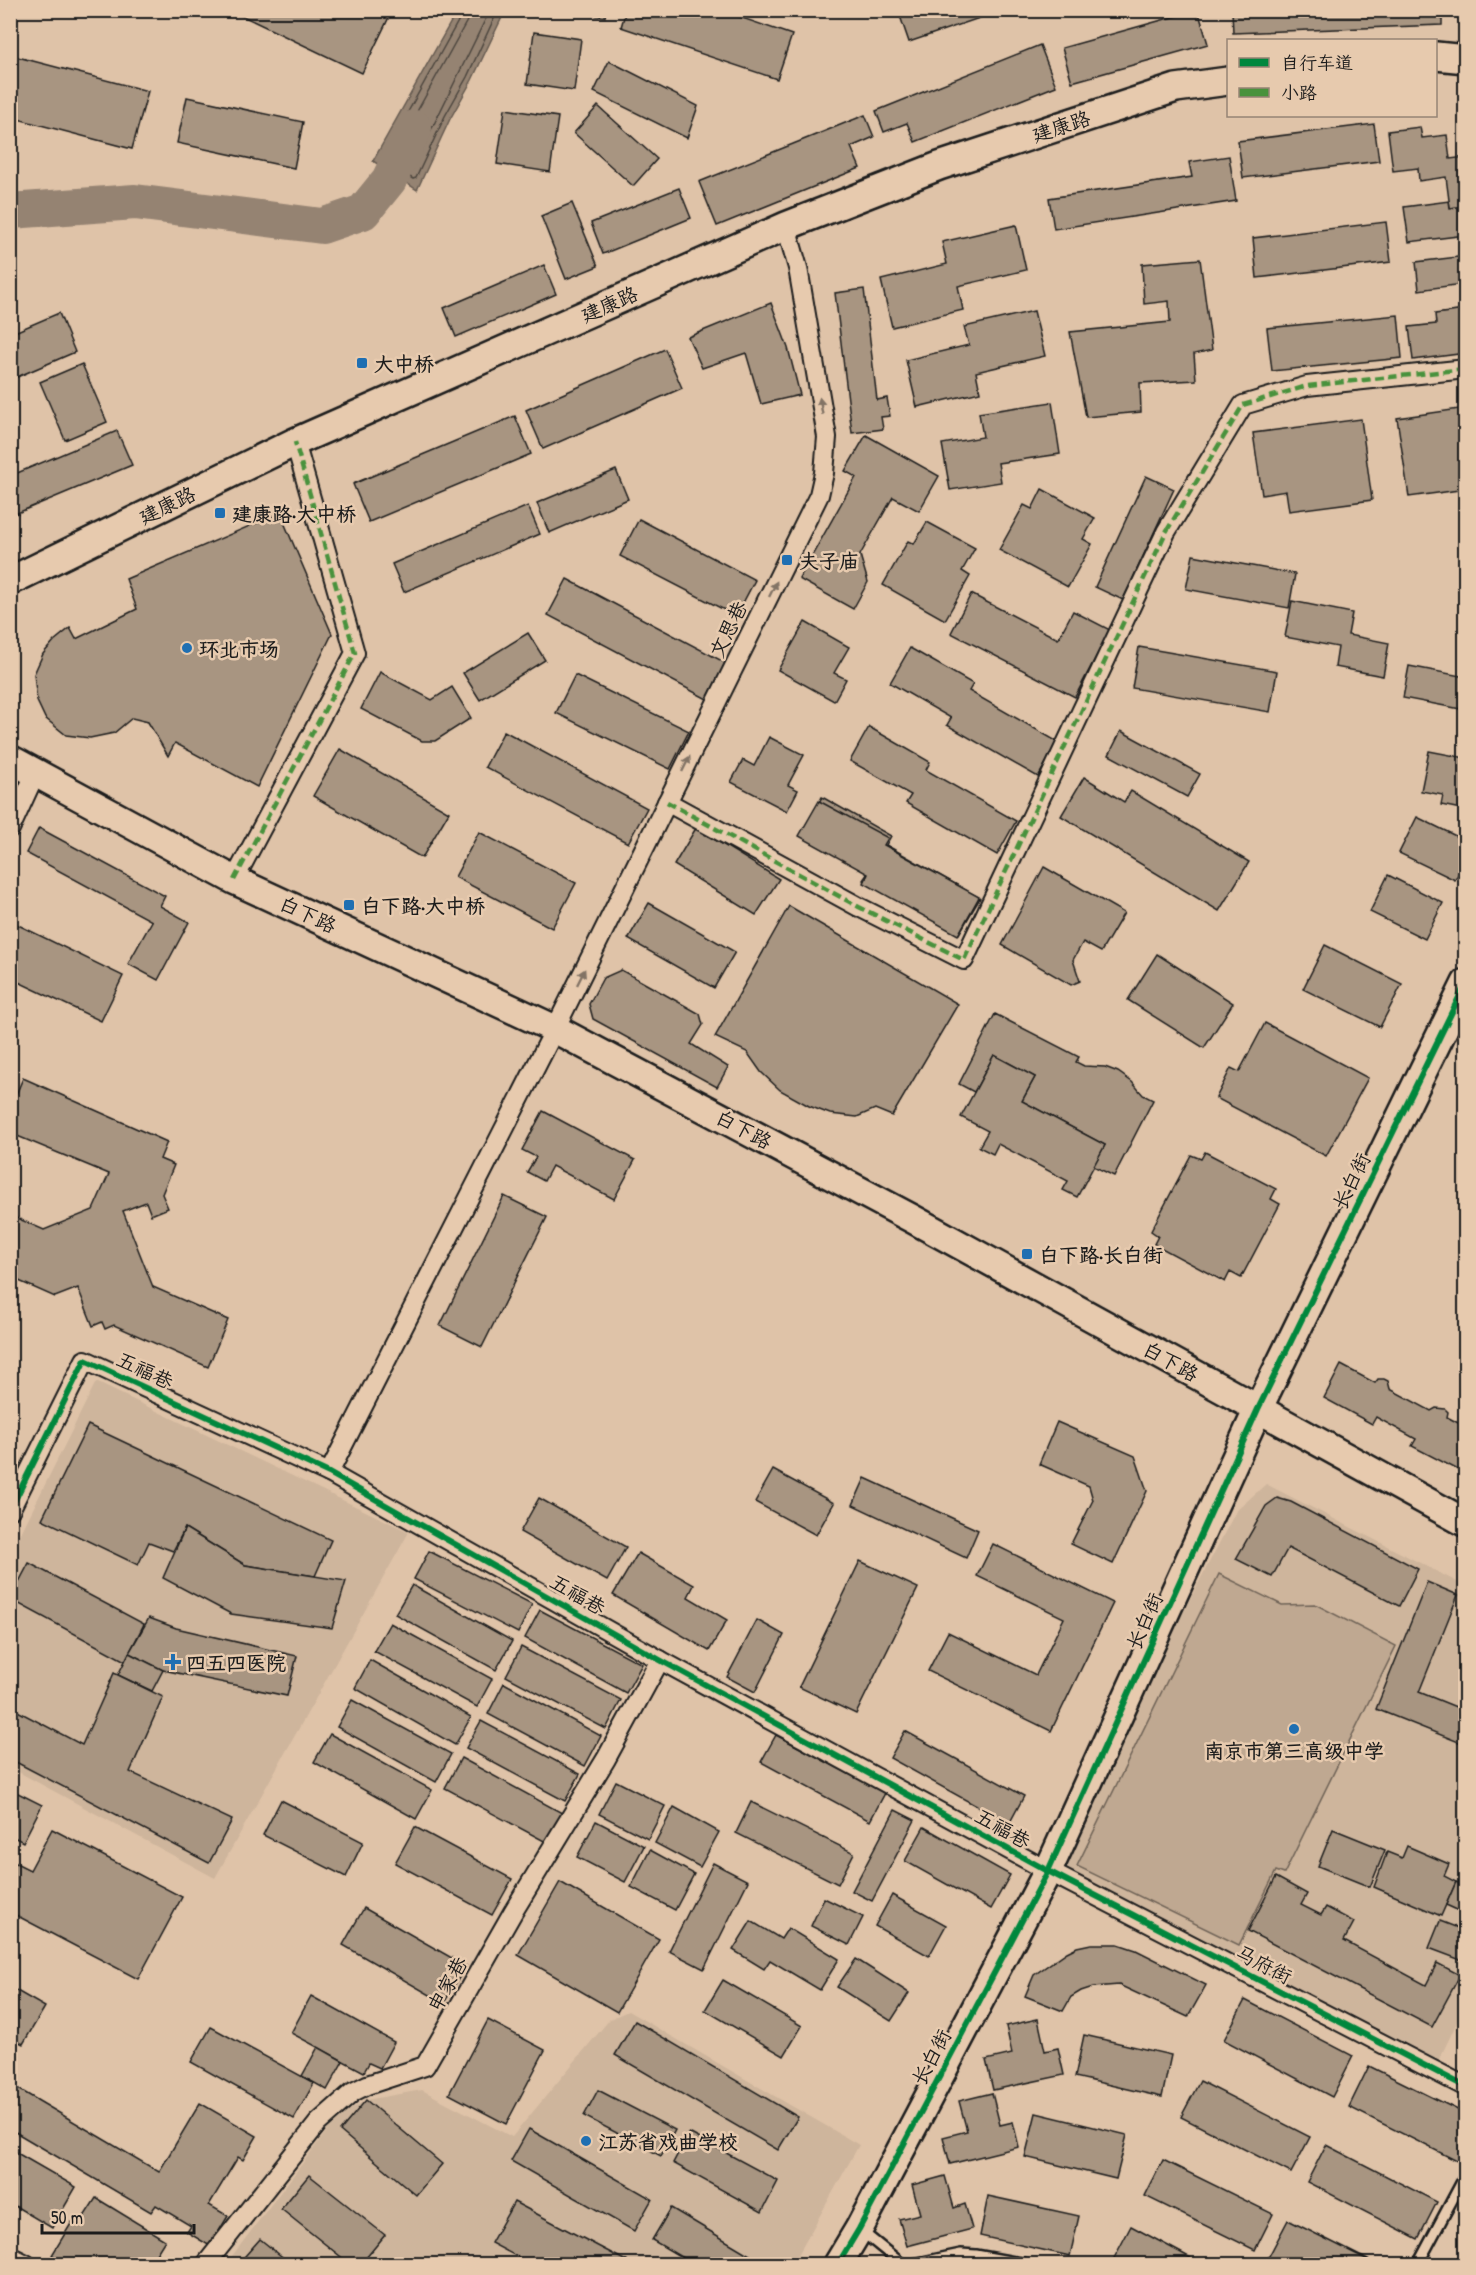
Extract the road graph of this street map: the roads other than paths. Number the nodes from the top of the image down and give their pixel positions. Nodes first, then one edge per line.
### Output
1 (1437, 56) edge
2 (1466, 59) edge
3 (1227, 81) edge
4 (786, 226) junction
5 (1466, 369) edge
6 (295, 442) junction
7 (10, 581) edge
8 (10, 759) edge
9 (36, 772) junction
10 (667, 802) junction
11 (10, 829) edge
12 (234, 880) junction
13 (1466, 983) edge
14 (555, 1029) junction
15 (1258, 1409) junction
16 (329, 1473) junction
17 (10, 1510) edge
18 (1466, 1523) edge
19 (660, 1660) junction
20 (1048, 1871) junction
21 (1466, 2087) edge
22 (1466, 2174) edge
23 (859, 2229) junction
24 (10, 2256) edge
25 (26, 2265) edge
26 (206, 2265) edge
27 (838, 2265) edge
28 (902, 2265) edge
29 (913, 2265) edge
30 (1026, 2265) edge
31 (1418, 2265) edge

1 - 2 main road
3 - 4 main road, 建康路
4 - 6 main road, 建康路
10 -> 4 street, 文思巷
5 - 10 street
6 - 7 main road, 建康路
6 - 12 street
8 - 9 main road, 白下路
9 - 11 street
9 - 12 main road, 白下路
14 -> 10 street, 文思巷
12 - 14 main road, 白下路
13 - 15 main road, 长白街
14 - 15 main road, 白下路
14 - 16 street, 文思巷
15 - 18 main road, 白下路
15 - 20 main road, 长白街
16 - 17 street, 五福巷
16 - 19 street, 五福巷
19 - 20 street, 五福巷
19 - 26 street, 申家巷
20 - 21 street, 马府街
20 - 23 main road, 长白街
22 - 31 lane
23 - 27 main road, 长白街
23 - 28 lane
24 - 25 street
29 - 30 lane

